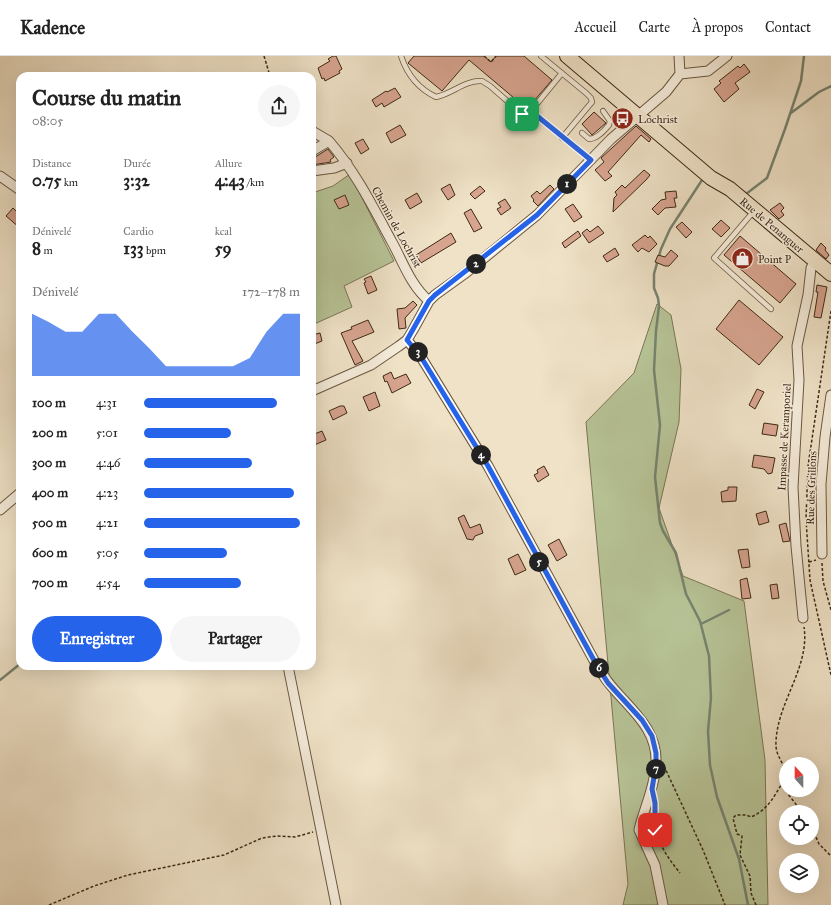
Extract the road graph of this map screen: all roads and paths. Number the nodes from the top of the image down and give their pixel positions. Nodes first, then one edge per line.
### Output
1 (264, 56) edge
2 (401, 56) edge
3 (484, 56) edge
4 (496, 56) edge
5 (541, 56) edge
6 (568, 56) edge
7 (581, 56) edge
8 (679, 56) edge
9 (727, 56) edge
10 (269, 72) edge
11 (562, 73) junction
12 (680, 74) junction
13 (531, 111) junction
14 (603, 111) dead end
15 (641, 113) junction
16 (603, 131) junction
17 (316, 133) edge
18 (582, 133) dead end
19 (562, 138) junction
20 (611, 139) junction
21 (329, 141) junction
22 (316, 149) edge
23 (591, 160) junction
24 (347, 163) junction
25 (316, 170) edge
26 (0, 176) edge
27 (16, 187) edge
28 (755, 210) junction
29 (815, 260) junction
30 (831, 274) edge
31 (429, 301) junction
32 (771, 309) dead end
33 (407, 340) junction
34 (316, 389) edge
35 (831, 396) edge
36 (829, 424) edge
37 (16, 497) edge
38 (0, 510) edge
39 (822, 554) dead end
40 (798, 566) junction
41 (831, 610) edge
42 (803, 618) joint
43 (289, 670) edge
44 (656, 753) junction
45 (779, 760) edge
46 (652, 789) junction
47 (779, 789) edge
48 (790, 797) edge
49 (797, 805) edge
50 (320, 830) junction
51 (819, 842) edge
52 (831, 856) edge
53 (680, 873) dead end
54 (49, 905) edge
55 (336, 905) edge
56 (664, 905) edge
57 (725, 905) edge
58 (756, 905) edge

1 - 10 path
2 - 13 lane
3 - 4 path
5 - 11 lane
6 - 15 main road, Rue de Penanguer
7 - 15 main road, Rue de Penanguer
8 - 12 street
9 - 12 street
11 - 13 lane
11 - 19 lane
12 - 15 street
13 - 19 lane
14 - 16 lane
15 - 20 street
15 - 28 main road, Rue de Penanguer
16 - 18 lane
16 - 20 lane
17 - 21 street, Chemin de Lochrist
19 - 23 lane
20 - 23 street
21 - 22 street
21 - 24 street, Chemin de Lochrist
23 - 31 street
24 - 25 street
24 - 31 street, Chemin de Lochrist
26 - 27 street
28 - 29 main road, Rue de Penanguer
28 - 32 lane
29 - 30 main road, Rue de Penanguer
29 - 40 street, Impasse de Keramporiel
31 - 33 street
33 - 34 street
33 - 44 street
35 - 36 street, Rue des Grillons
36 - 39 street, Rue des Grillons
37 - 38 street
40 - 41 path
40 - 42 street, Impasse de Keramporiel
42 - 45 path
43 - 50 street
44 - 46 street
44 - 57 path
46 - 53 path
46 - 56 street
47 - 58 path
48 - 49 path
50 - 54 path
50 - 55 street
51 - 52 path

